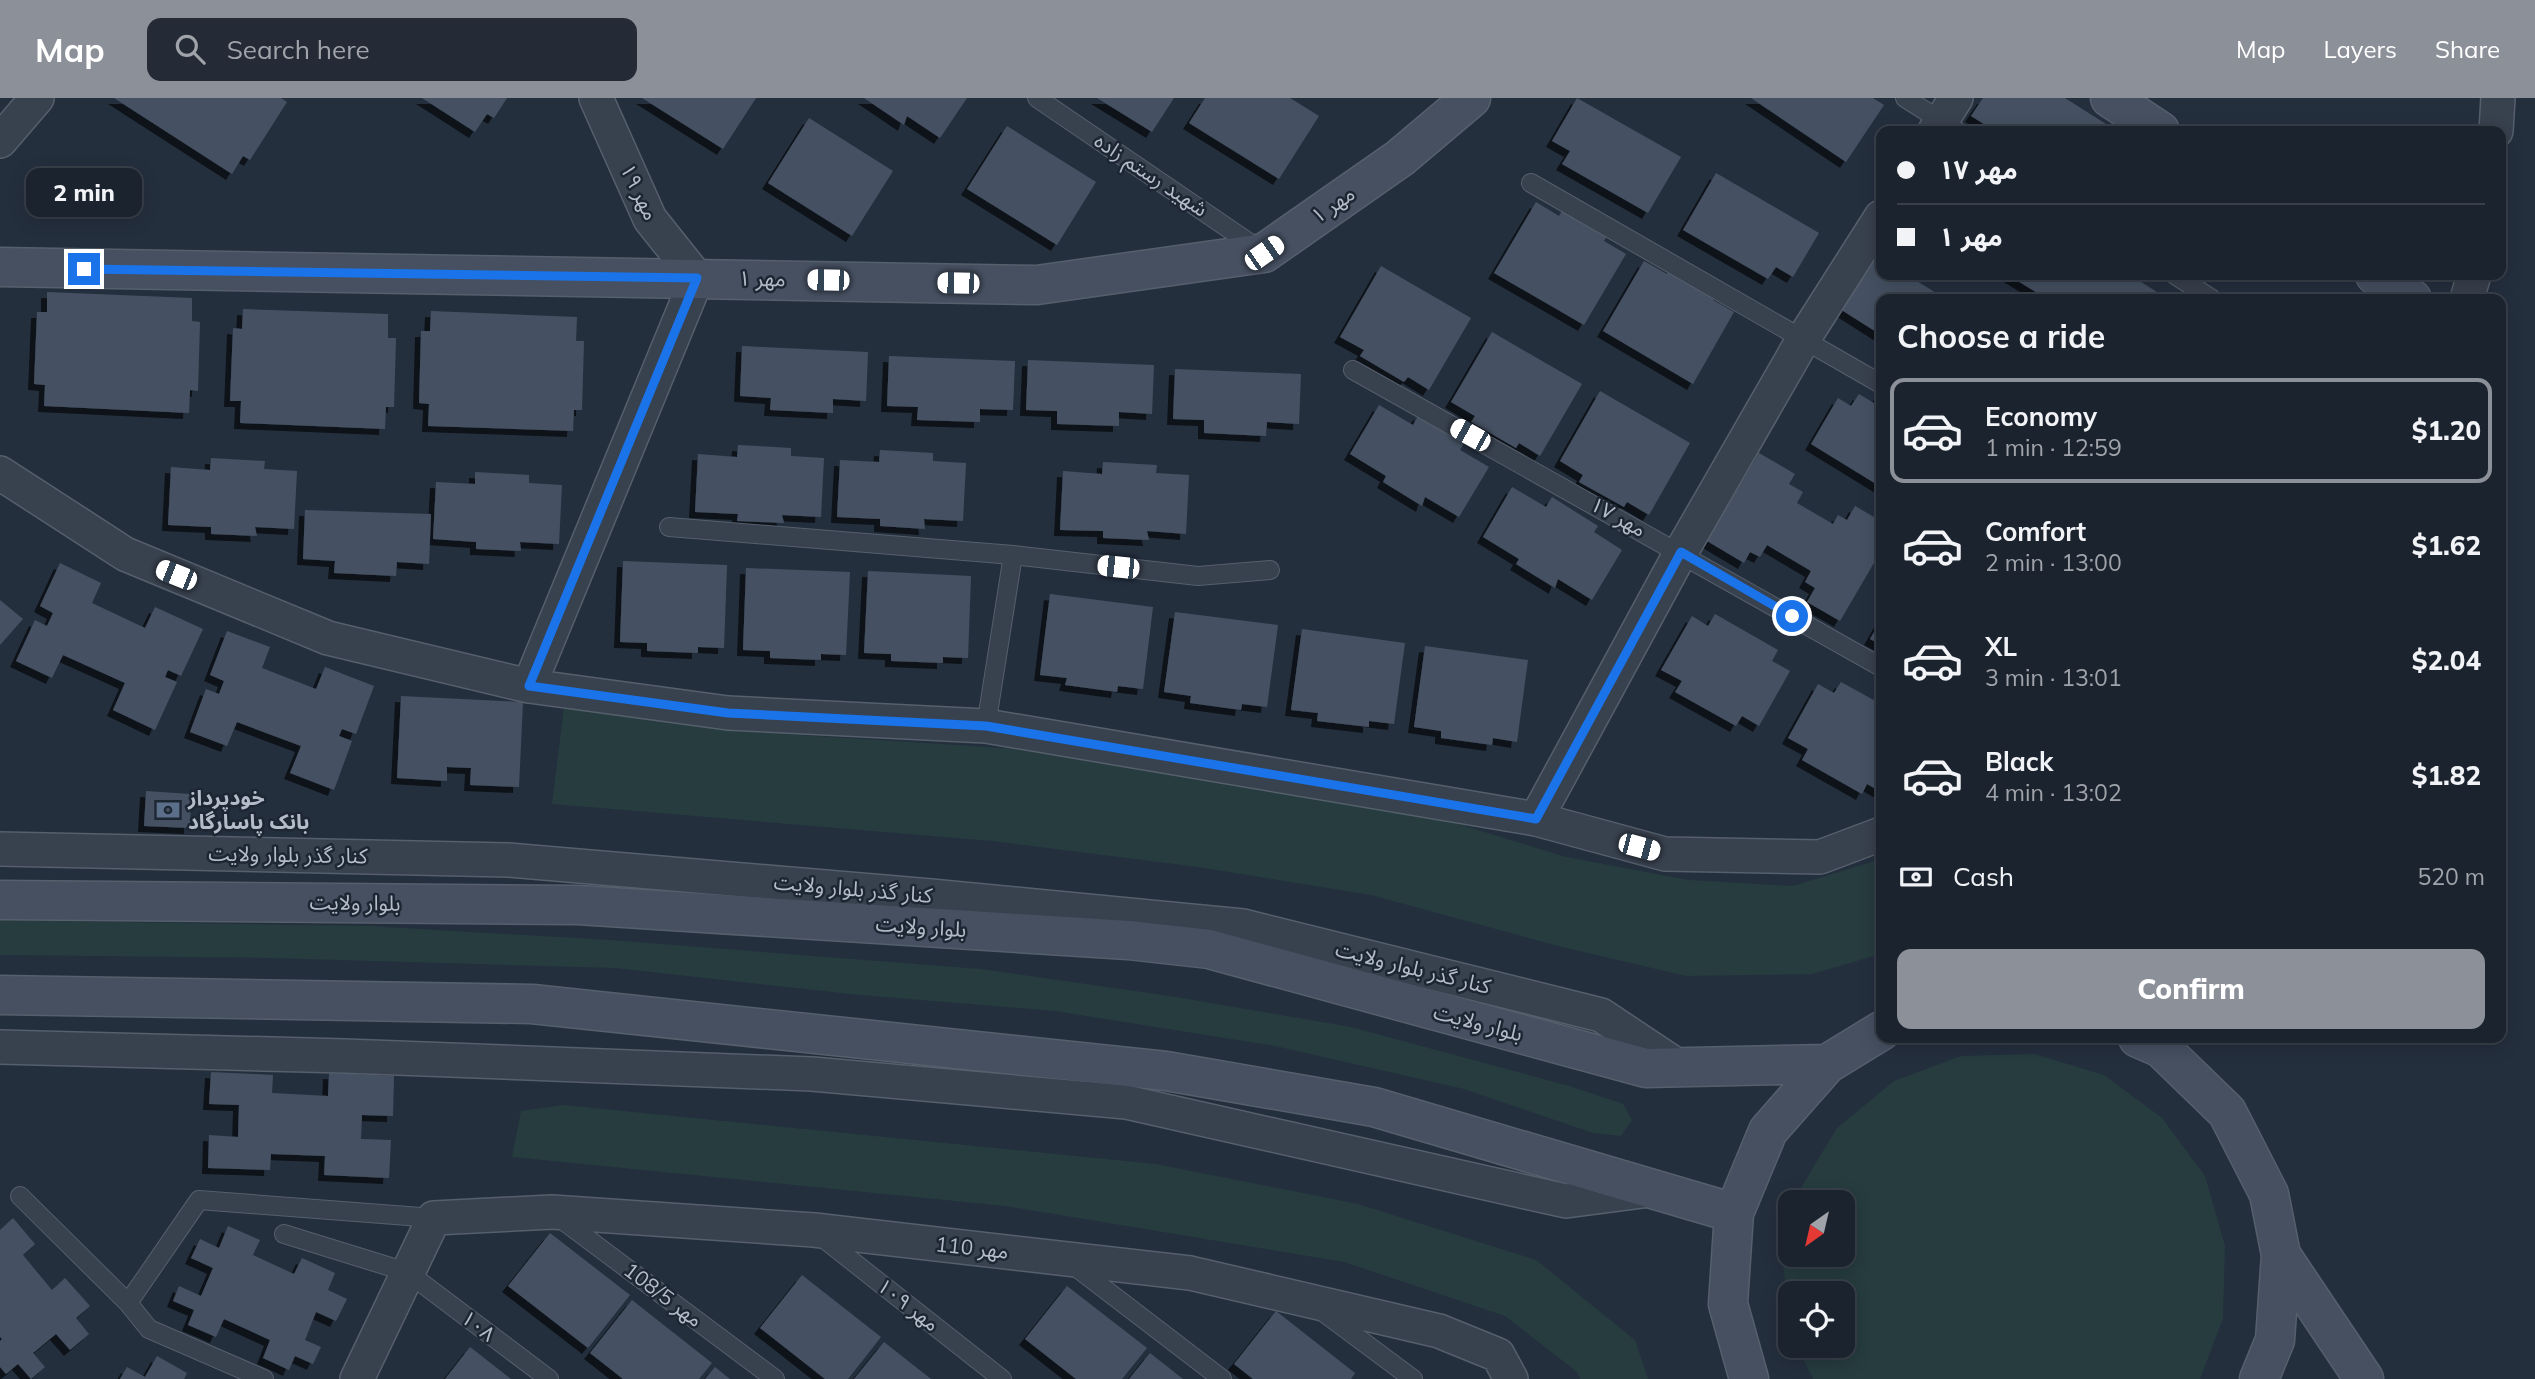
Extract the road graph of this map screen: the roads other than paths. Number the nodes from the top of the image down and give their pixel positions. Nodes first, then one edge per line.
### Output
1 (37, 98) edge
2 (596, 98) edge
3 (1037, 98) edge
4 (1471, 98) edge
5 (1905, 98) edge
6 (2110, 98) edge
7 (2498, 98) edge
8 (1948, 120) edge
9 (2152, 126) edge
10 (2496, 126) edge
11 (0, 141) edge
12 (1531, 183) dead end
13 (1876, 225) edge
14 (1264, 253) junction
15 (0, 267) edge
16 (697, 278) junction
17 (2183, 280) edge
18 (2383, 280) edge
19 (2204, 294) edge
20 (2404, 294) edge
21 (1804, 338) junction
22 (1353, 370) dead end
23 (1876, 381) edge
24 (2, 479) edge
25 (669, 527) dead end
26 (1681, 552) junction
27 (1013, 555) junction
28 (1270, 570) dead end
29 (1876, 664) edge
30 (529, 686) junction
31 (986, 726) junction
32 (1536, 819) junction
33 (1876, 836) edge
34 (0, 849) edge
35 (0, 900) edge
36 (0, 995) edge
37 (1876, 1034) edge
38 (2158, 1043) edge
39 (0, 1047) edge
40 (1827, 1064) junction
41 (1679, 1067) junction
42 (1654, 1190) junction
43 (20, 1196) dead end
44 (552, 1212) junction
45 (1734, 1213) junction
46 (434, 1218) junction
47 (814, 1230) junction
48 (284, 1234) dead end
49 (2281, 1255) junction
50 (1065, 1258) junction
51 (407, 1272) junction
52 (1306, 1300) junction
53 (128, 1303) junction
54 (1505, 1367) edge
55 (264, 1379) edge
56 (357, 1379) edge
57 (549, 1379) edge
58 (775, 1379) edge
59 (1002, 1379) edge
60 (1222, 1379) edge
61 (1413, 1379) edge
62 (1749, 1379) edge
63 (2259, 1379) edge
64 (2364, 1379) edge

1 - 11 street
2 - 16 street, مهر ۱۹
3 - 14 lane, شهید رستم زاده
4 - 14 main road, مهر ۱
5 - 8 lane
6 - 9 main road
7 - 10 street
12 - 21 lane
13 - 21 street
14 - 16 main road, مهر ۱
15 - 16 main road, مهر ۱
16 - 30 street
17 - 19 lane
18 - 20 main road
21 - 23 lane
21 - 26 street
22 - 26 lane, مهر ۱۷
24 - 30 street
25 - 27 lane
26 - 29 lane, مهر ۱۷
26 - 32 street
27 - 28 lane
27 - 31 lane
30 - 31 street
31 - 32 street
32 - 33 street
34 - 41 street, کنار گذر بلوار ولایت
35 - 41 main road, بلوار ولایت
36 - 42 main road
37 - 40 main road
38 - 49 main road
39 - 42 street
40 - 41 main road, بلوار ولایت
40 - 45 main road
42 - 45 main road
43 - 53 lane
44 - 46 street, مهر 110
44 - 47 street, مهر 110
44 - 58 lane, مهر 108/5
45 - 62 main road
46 - 51 street
46 - 53 lane
47 - 50 street, مهر 110
47 - 59 lane, مهر ۱۰۹
48 - 51 lane, ۱۰۸
49 - 63 main road
49 - 64 main road
50 - 52 street, مهر 110
50 - 60 lane
51 - 56 street
51 - 57 lane, ۱۰۸
52 - 54 street, مهر 110
52 - 61 lane
53 - 55 lane

